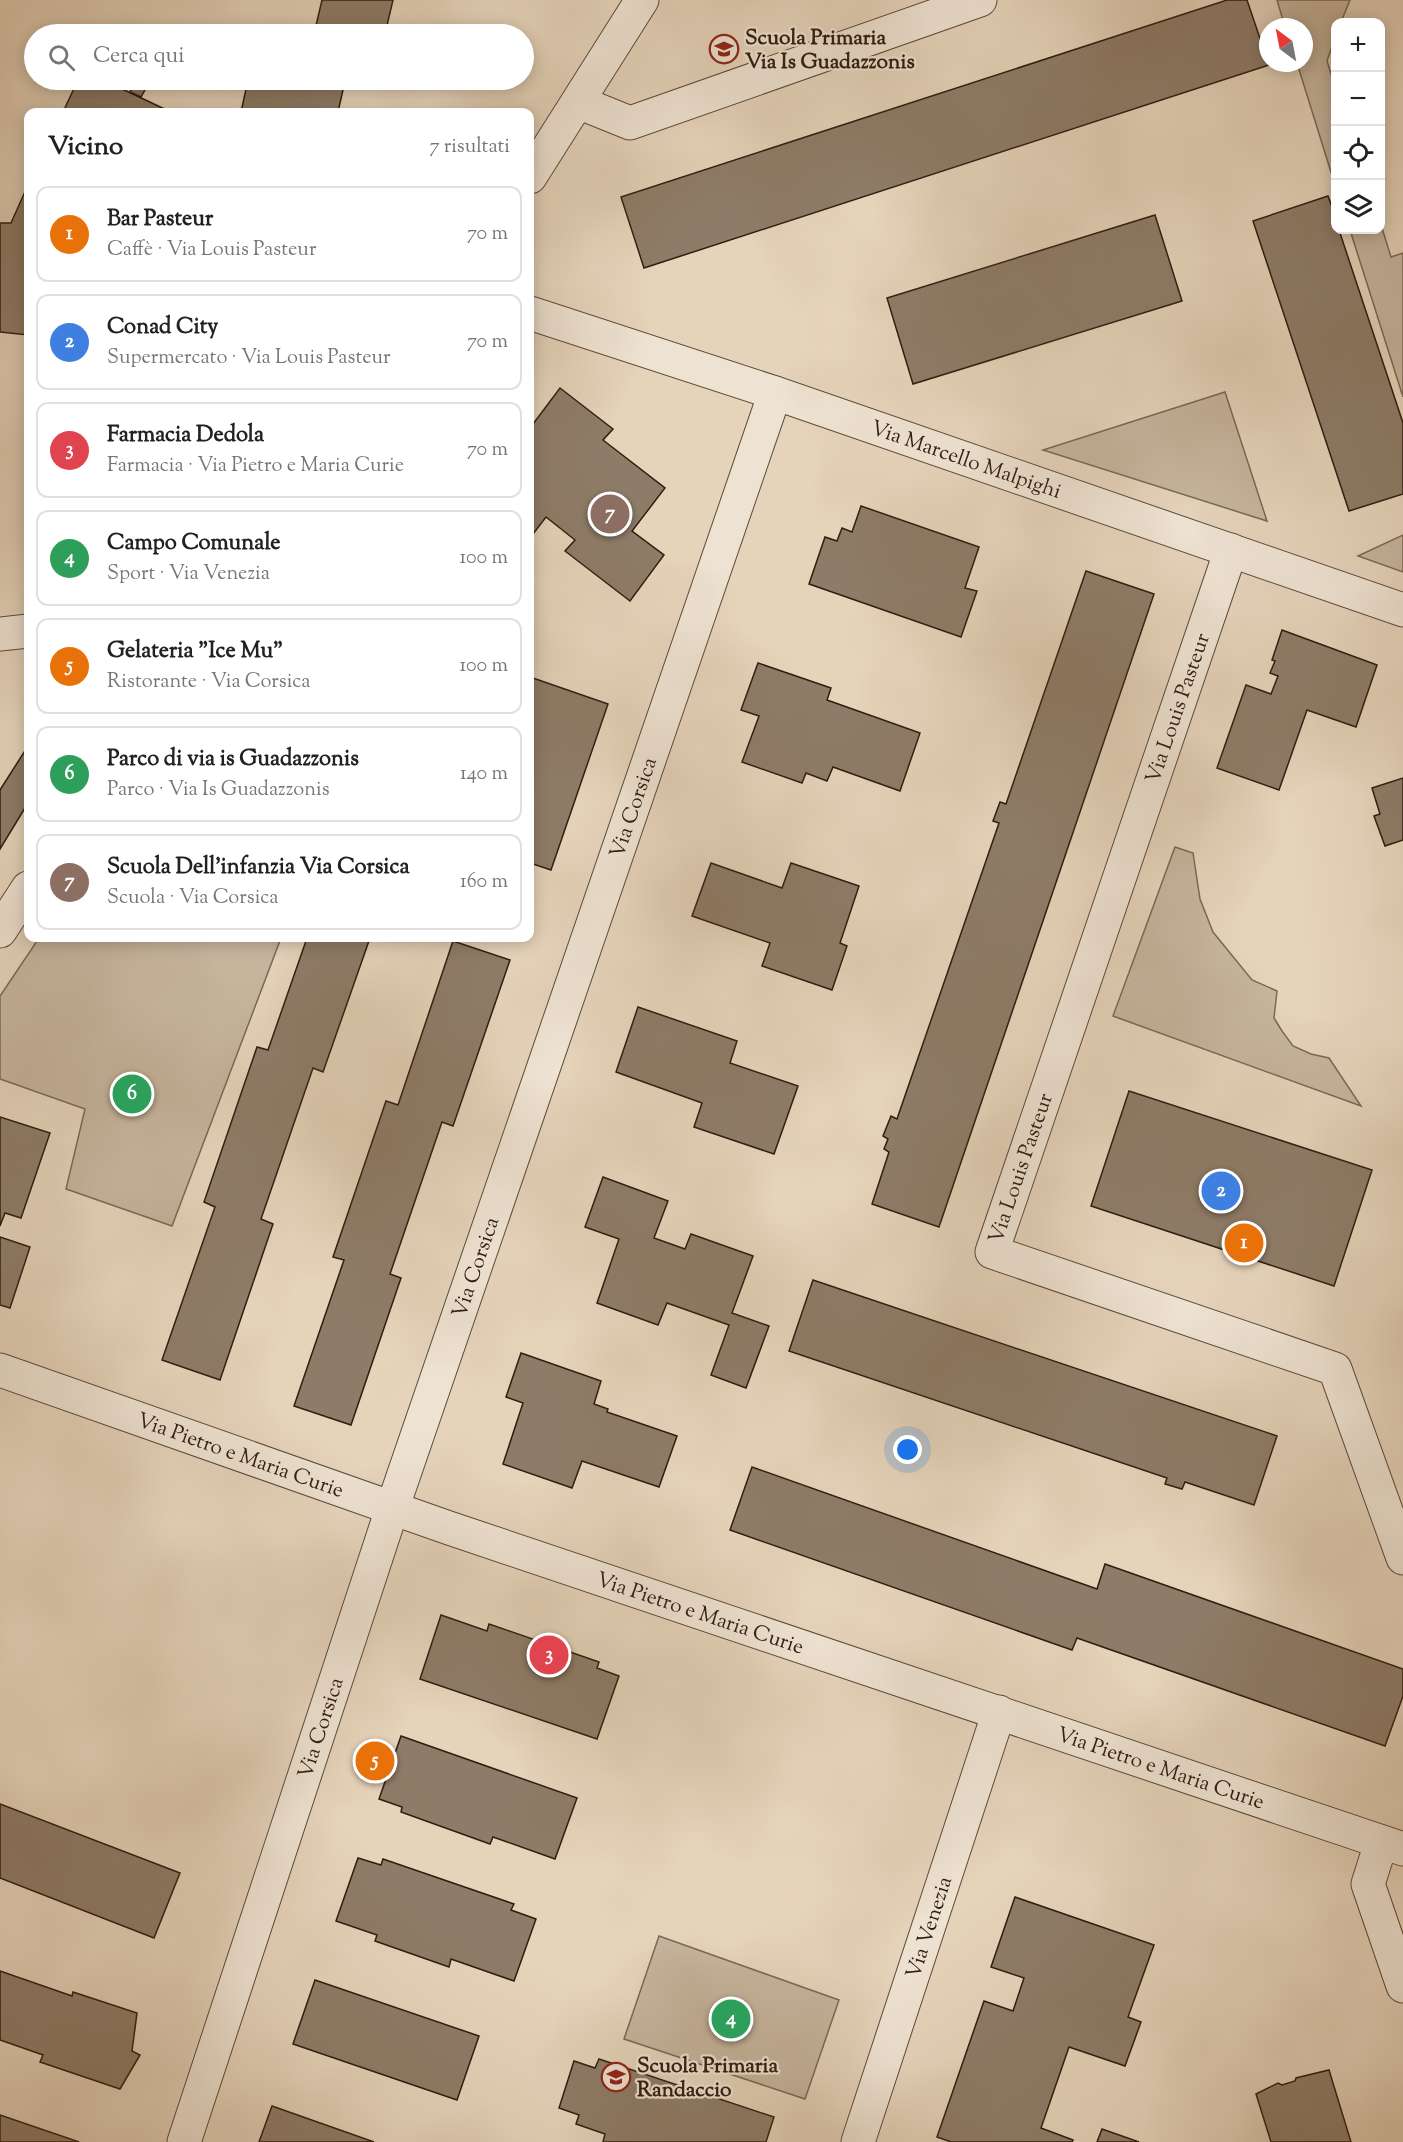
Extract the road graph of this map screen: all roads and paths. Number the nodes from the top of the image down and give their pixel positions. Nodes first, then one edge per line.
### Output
1 (642, 0) edge
2 (980, 0) edge
3 (578, 102) junction
4 (534, 171) edge
5 (534, 314) edge
6 (775, 393) junction
7 (1231, 550) junction
8 (1403, 610) edge
9 (24, 632) edge
10 (0, 634) edge
11 (24, 894) edge
12 (0, 931) edge
13 (0, 1370) edge
14 (392, 1509) junction
15 (1403, 1558) edge
16 (999, 1712) junction
17 (1392, 1846) edge
18 (1403, 1986) edge
19 (183, 2142) edge
20 (858, 2142) edge

1 - 3 street
2 - 3 street
3 - 4 street
5 - 6 street, Via Marcello Malpighi
6 - 7 street, Via Marcello Malpighi
6 - 14 street, Via Corsica
7 - 8 street, Via Marcello Malpighi
7 - 15 street, Via Louis Pasteur
9 - 10 street
11 - 12 street
13 - 14 street, Via Pietro e Maria Curie
14 - 16 street, Via Pietro e Maria Curie
14 - 19 street, Via Corsica
16 - 17 street, Via Pietro e Maria Curie
16 - 20 street, Via Venezia
17 - 18 street

